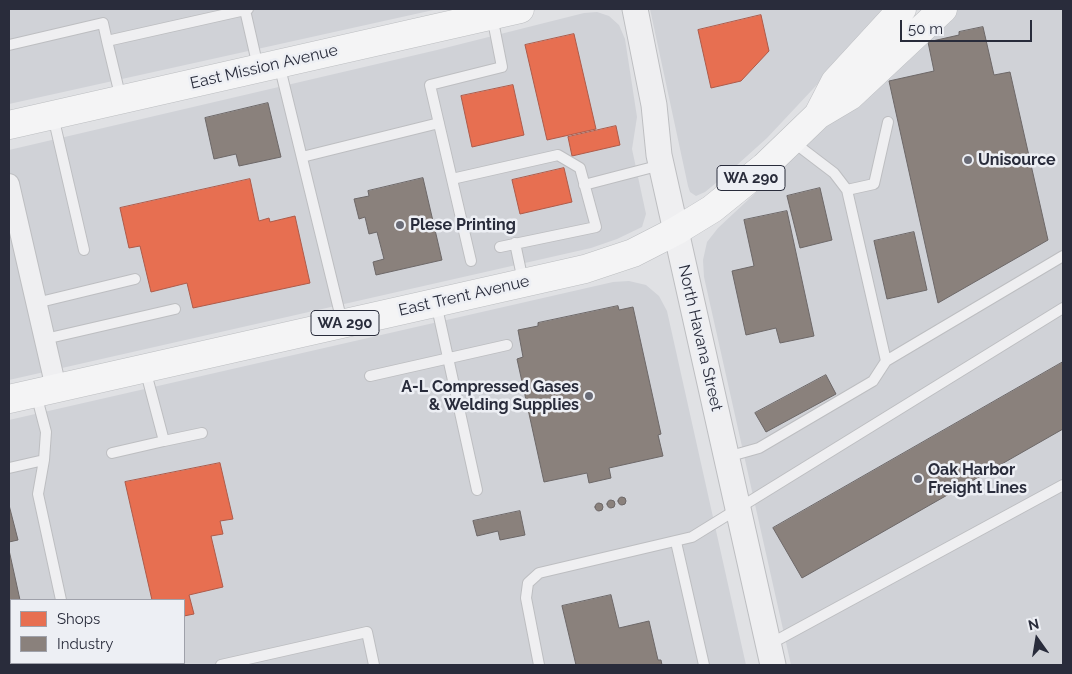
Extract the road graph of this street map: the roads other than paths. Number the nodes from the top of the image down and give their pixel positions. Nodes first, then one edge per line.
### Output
1 (246, 9) edge
2 (520, 9) edge
3 (635, 9) edge
4 (902, 9) edge
5 (943, 9) edge
6 (492, 15) junction
7 (107, 41) junction
8 (9, 45) edge
9 (268, 66) junction
10 (121, 100) junction
11 (53, 115) junction
12 (818, 115) junction
13 (888, 122) dead end
14 (439, 123) junction
15 (9, 125) edge
16 (792, 141) junction
17 (302, 157) junction
18 (661, 165) junction
19 (452, 179) junction
20 (9, 184) edge
21 (584, 184) junction
22 (847, 190) junction
23 (12, 216) edge
24 (676, 232) junction
25 (515, 243) junction
26 (500, 246) dead end
27 (84, 250) dead end
28 (1063, 256) edge
29 (471, 261) dead end
30 (135, 279) dead end
31 (524, 283) junction
32 (436, 302) junction
33 (36, 303) junction
34 (1063, 308) edge
35 (175, 309) dead end
36 (343, 324) junction
37 (45, 339) junction
38 (507, 345) dead end
39 (448, 358) junction
40 (886, 361) junction
41 (145, 368) junction
42 (370, 376) dead end
43 (46, 391) junction
44 (9, 399) edge
45 (202, 434) dead end
46 (164, 441) junction
47 (112, 453) dead end
48 (726, 457) junction
49 (44, 460) junction
50 (9, 468) edge
51 (1063, 486) edge
52 (477, 490) dead end
53 (738, 510) junction
54 (676, 542) junction
55 (61, 599) edge
56 (771, 655) edge
57 (220, 665) edge
58 (374, 665) edge
59 (540, 665) edge
60 (704, 665) edge

1 - 7 lane
1 - 9 lane
2 - 6 main road, East Mission Avenue
3 - 18 street, North Havana Street
4 - 12 main road, East Trent Avenue / WA 290
5 - 12 main road, East Trent Avenue / WA 290
6 - 9 main road, East Mission Avenue
6 - 14 lane
7 - 8 lane
7 - 10 lane
9 - 10 main road, East Mission Avenue
9 - 17 lane
10 - 11 main road, East Mission Avenue
11 - 15 main road, East Mission Avenue
11 - 27 lane
12 - 16 main road, East Trent Avenue / WA 290
13 - 22 lane
14 - 17 lane
14 - 19 lane
16 - 22 lane
16 - 24 main road, East Trent Avenue / WA 290
17 - 36 lane
18 - 21 lane
18 - 24 street, North Havana Street
19 - 21 lane
19 - 29 lane
20 - 23 street
21 - 25 lane
22 - 40 lane
23 - 33 street
24 - 31 main road, East Trent Avenue / WA 290
24 - 48 street, North Havana Street
25 - 26 lane
25 - 31 lane
28 - 40 lane
30 - 33 lane
31 - 32 main road, East Trent Avenue / WA 290
32 - 36 main road, East Trent Avenue / WA 290
32 - 39 lane
33 - 37 street
34 - 53 lane
35 - 37 lane
36 - 41 main road, East Trent Avenue / WA 290
37 - 43 street
38 - 39 lane
39 - 42 lane
39 - 52 lane
40 - 48 lane
41 - 43 main road, East Trent Avenue / WA 290
41 - 46 lane
43 - 44 main road, East Trent Avenue / WA 290
43 - 49 lane
45 - 46 lane
46 - 47 lane
48 - 53 street, North Havana Street
49 - 50 lane
49 - 55 lane
51 - 56 lane
53 - 54 lane
53 - 56 street, North Havana Street
54 - 59 lane
54 - 60 lane
57 - 58 lane

